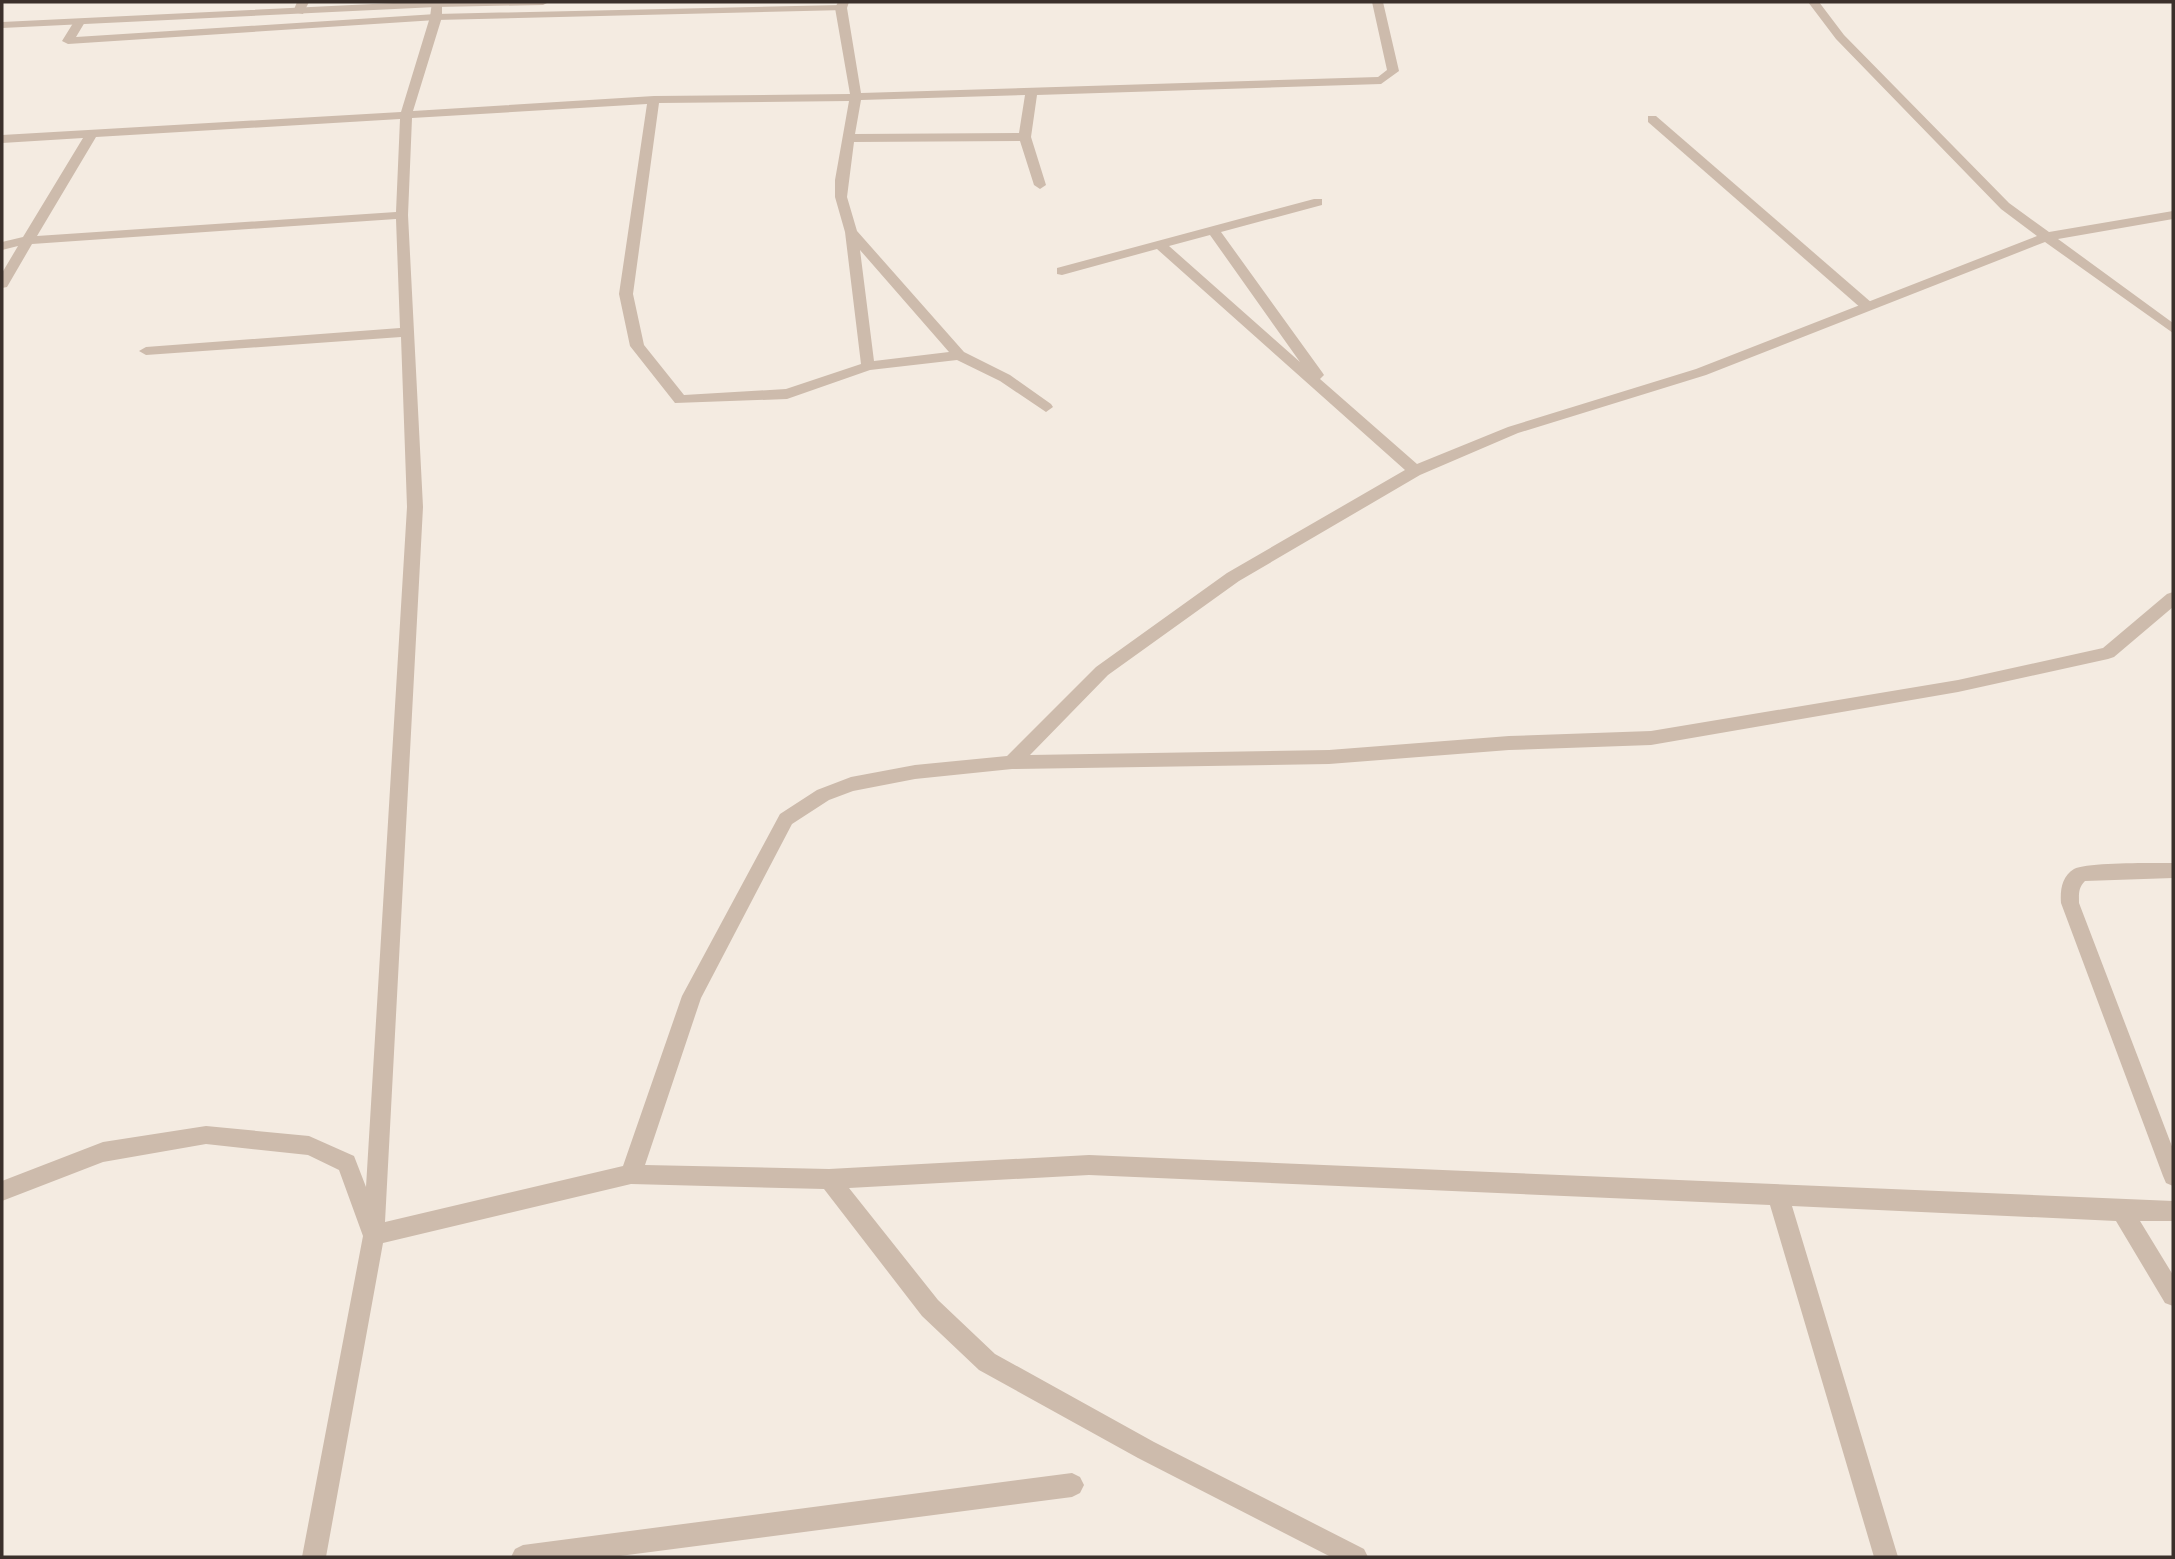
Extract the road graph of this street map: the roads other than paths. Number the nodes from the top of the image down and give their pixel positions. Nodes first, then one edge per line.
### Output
1 (543, 2) edge
2 (1377, 2) edge
3 (1814, 2) edge
4 (404, 4) edge
5 (842, 5) edge
6 (301, 7) edge
7 (436, 10) junction
8 (79, 22) junction
9 (2, 25) edge
10 (1031, 92) junction
11 (856, 97) junction
12 (654, 100) junction
13 (406, 114) junction
14 (1651, 119) dead end
15 (92, 133) junction
16 (1026, 137) junction
17 (849, 138) junction
18 (2, 139) edge
19 (1040, 185) dead end
20 (1318, 202) dead end
21 (402, 215) junction
22 (2173, 215) edge
23 (1213, 230) junction
24 (851, 232) junction
25 (2045, 237) junction
26 (25, 241) junction
27 (1160, 245) junction
28 (2, 246) edge
29 (1062, 271) dead end
30 (2, 284) edge
31 (1867, 306) junction
32 (2173, 329) edge
33 (407, 331) junction
34 (146, 351) dead end
35 (959, 355) junction
36 (868, 366) junction
37 (1336, 401) junction
38 (1046, 407) dead end
39 (1415, 471) junction
40 (2173, 598) edge
41 (1012, 762) junction
42 (2173, 870) edge
43 (631, 1174) junction
44 (2173, 1176) edge
45 (829, 1179) junction
46 (2, 1191) edge
47 (1778, 1196) junction
48 (2122, 1211) junction
49 (2173, 1211) edge
50 (374, 1235) junction
51 (2173, 1295) edge
52 (1072, 1485) dead end
53 (314, 1557) edge
54 (523, 1557) edge
55 (1356, 1557) edge
56 (1886, 1557) edge

1 - 7 street
2 - 10 street
3 - 25 street
4 - 6 street
4 - 7 street
5 - 7 street
5 - 11 street
6 - 8 street
7 - 8 street
7 - 13 street
8 - 9 street
10 - 11 street
10 - 16 street
11 - 12 street
11 - 17 street
12 - 13 street
12 - 36 street
13 - 15 street
13 - 21 street
14 - 31 street
15 - 18 street
15 - 26 street
16 - 17 street
16 - 19 street
17 - 24 street
20 - 23 street
21 - 26 street
21 - 33 street
22 - 25 street
23 - 27 street
23 - 37 street
24 - 35 street
24 - 36 street
25 - 31 street
25 - 32 street
26 - 28 street
26 - 30 street
27 - 29 street
27 - 37 street
31 - 39 street
33 - 34 street
33 - 50 street
35 - 36 street
35 - 38 street
37 - 39 street
39 - 41 street
40 - 41 street
41 - 43 street
42 - 44 street
43 - 45 street
43 - 50 street
45 - 47 street
45 - 55 street
46 - 50 street
47 - 48 street
47 - 56 street
48 - 49 street
48 - 51 street
50 - 53 street
52 - 54 street

